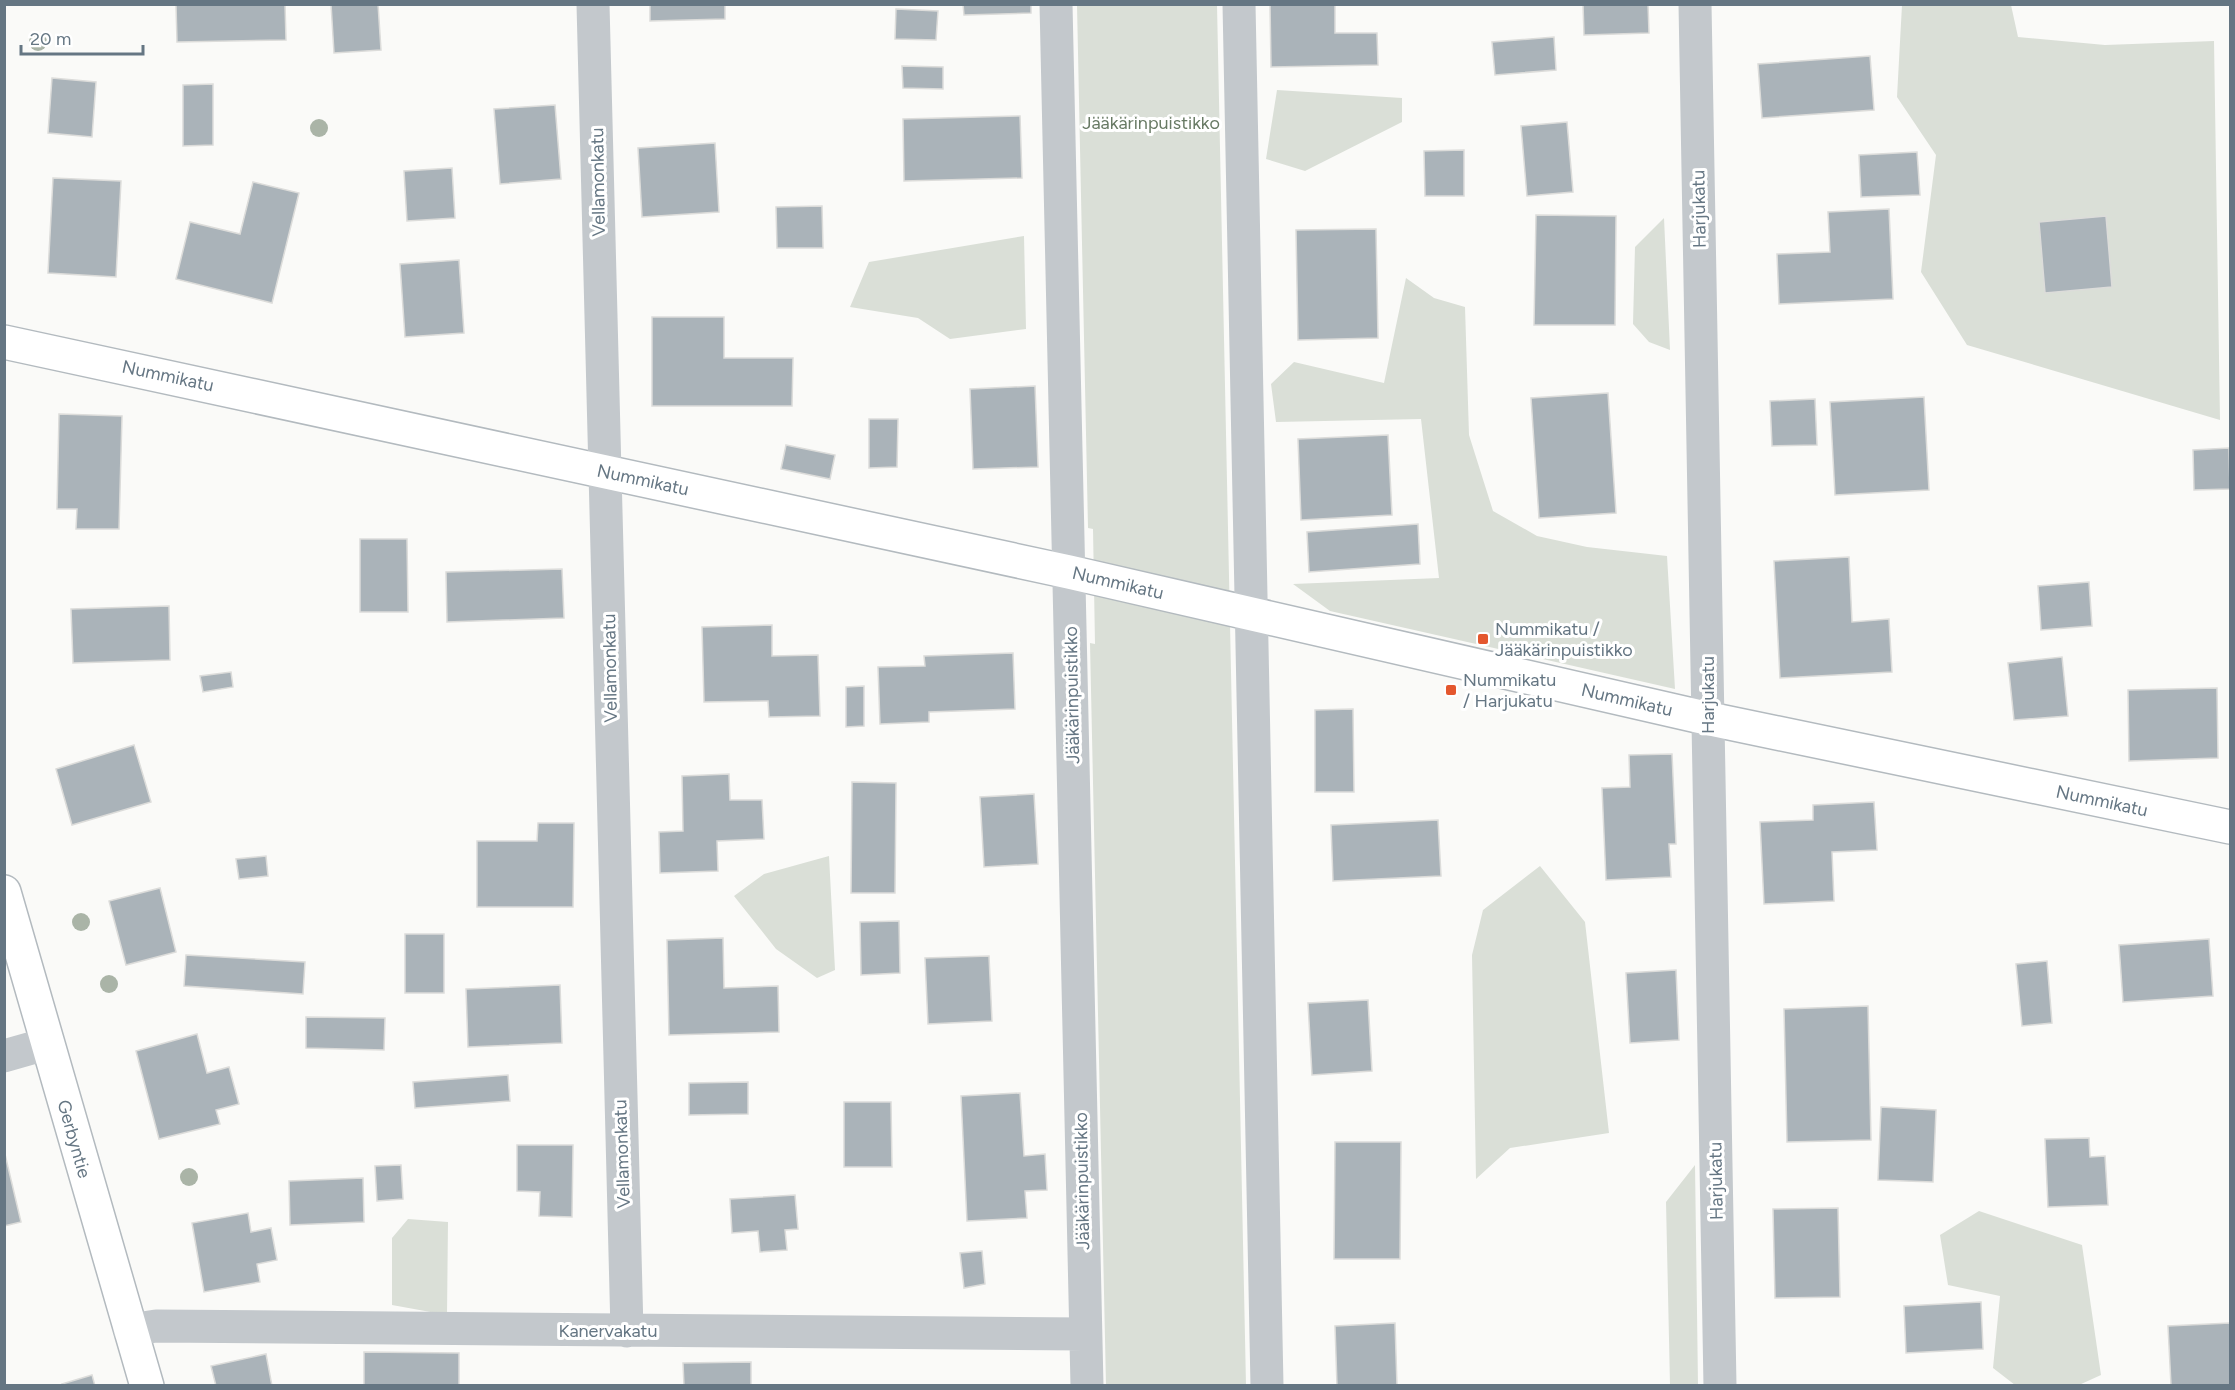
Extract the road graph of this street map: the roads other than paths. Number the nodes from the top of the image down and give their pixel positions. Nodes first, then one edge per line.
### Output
1 (593, 4) edge
2 (1056, 4) edge
3 (1239, 4) edge
4 (1695, 4) edge
5 (4, 342) edge
6 (605, 472) junction
7 (1069, 572) junction
8 (1251, 615) junction
9 (1710, 719) junction
10 (2230, 827) edge
11 (4, 892) edge
12 (46, 1044) junction
13 (4, 1056) edge
14 (130, 1330) junction
15 (627, 1331) junction
16 (1085, 1334) junction
17 (147, 1386) edge
18 (1087, 1386) edge
19 (1268, 1386) edge
20 (1720, 1386) edge

1 - 6 street, Vellamonkatu
2 - 7 street, Jääkärinpuistikko
3 - 8 street
4 - 9 street, Harjukatu
5 - 6 street, Nummikatu
6 - 7 street, Nummikatu
6 - 15 street, Vellamonkatu
7 - 8 street, Nummikatu
7 - 16 street, Jääkärinpuistikko
8 - 9 street, Nummikatu
8 - 19 street
9 - 10 street, Nummikatu
9 - 20 street, Harjukatu
11 - 12 street, Gerbyntie
12 - 13 street
12 - 14 street, Gerbyntie
14 - 15 street, Kanervakatu
14 - 17 street, Gerbyntie
15 - 16 street, Kanervakatu
16 - 18 street, Jääkärinpuistikko

